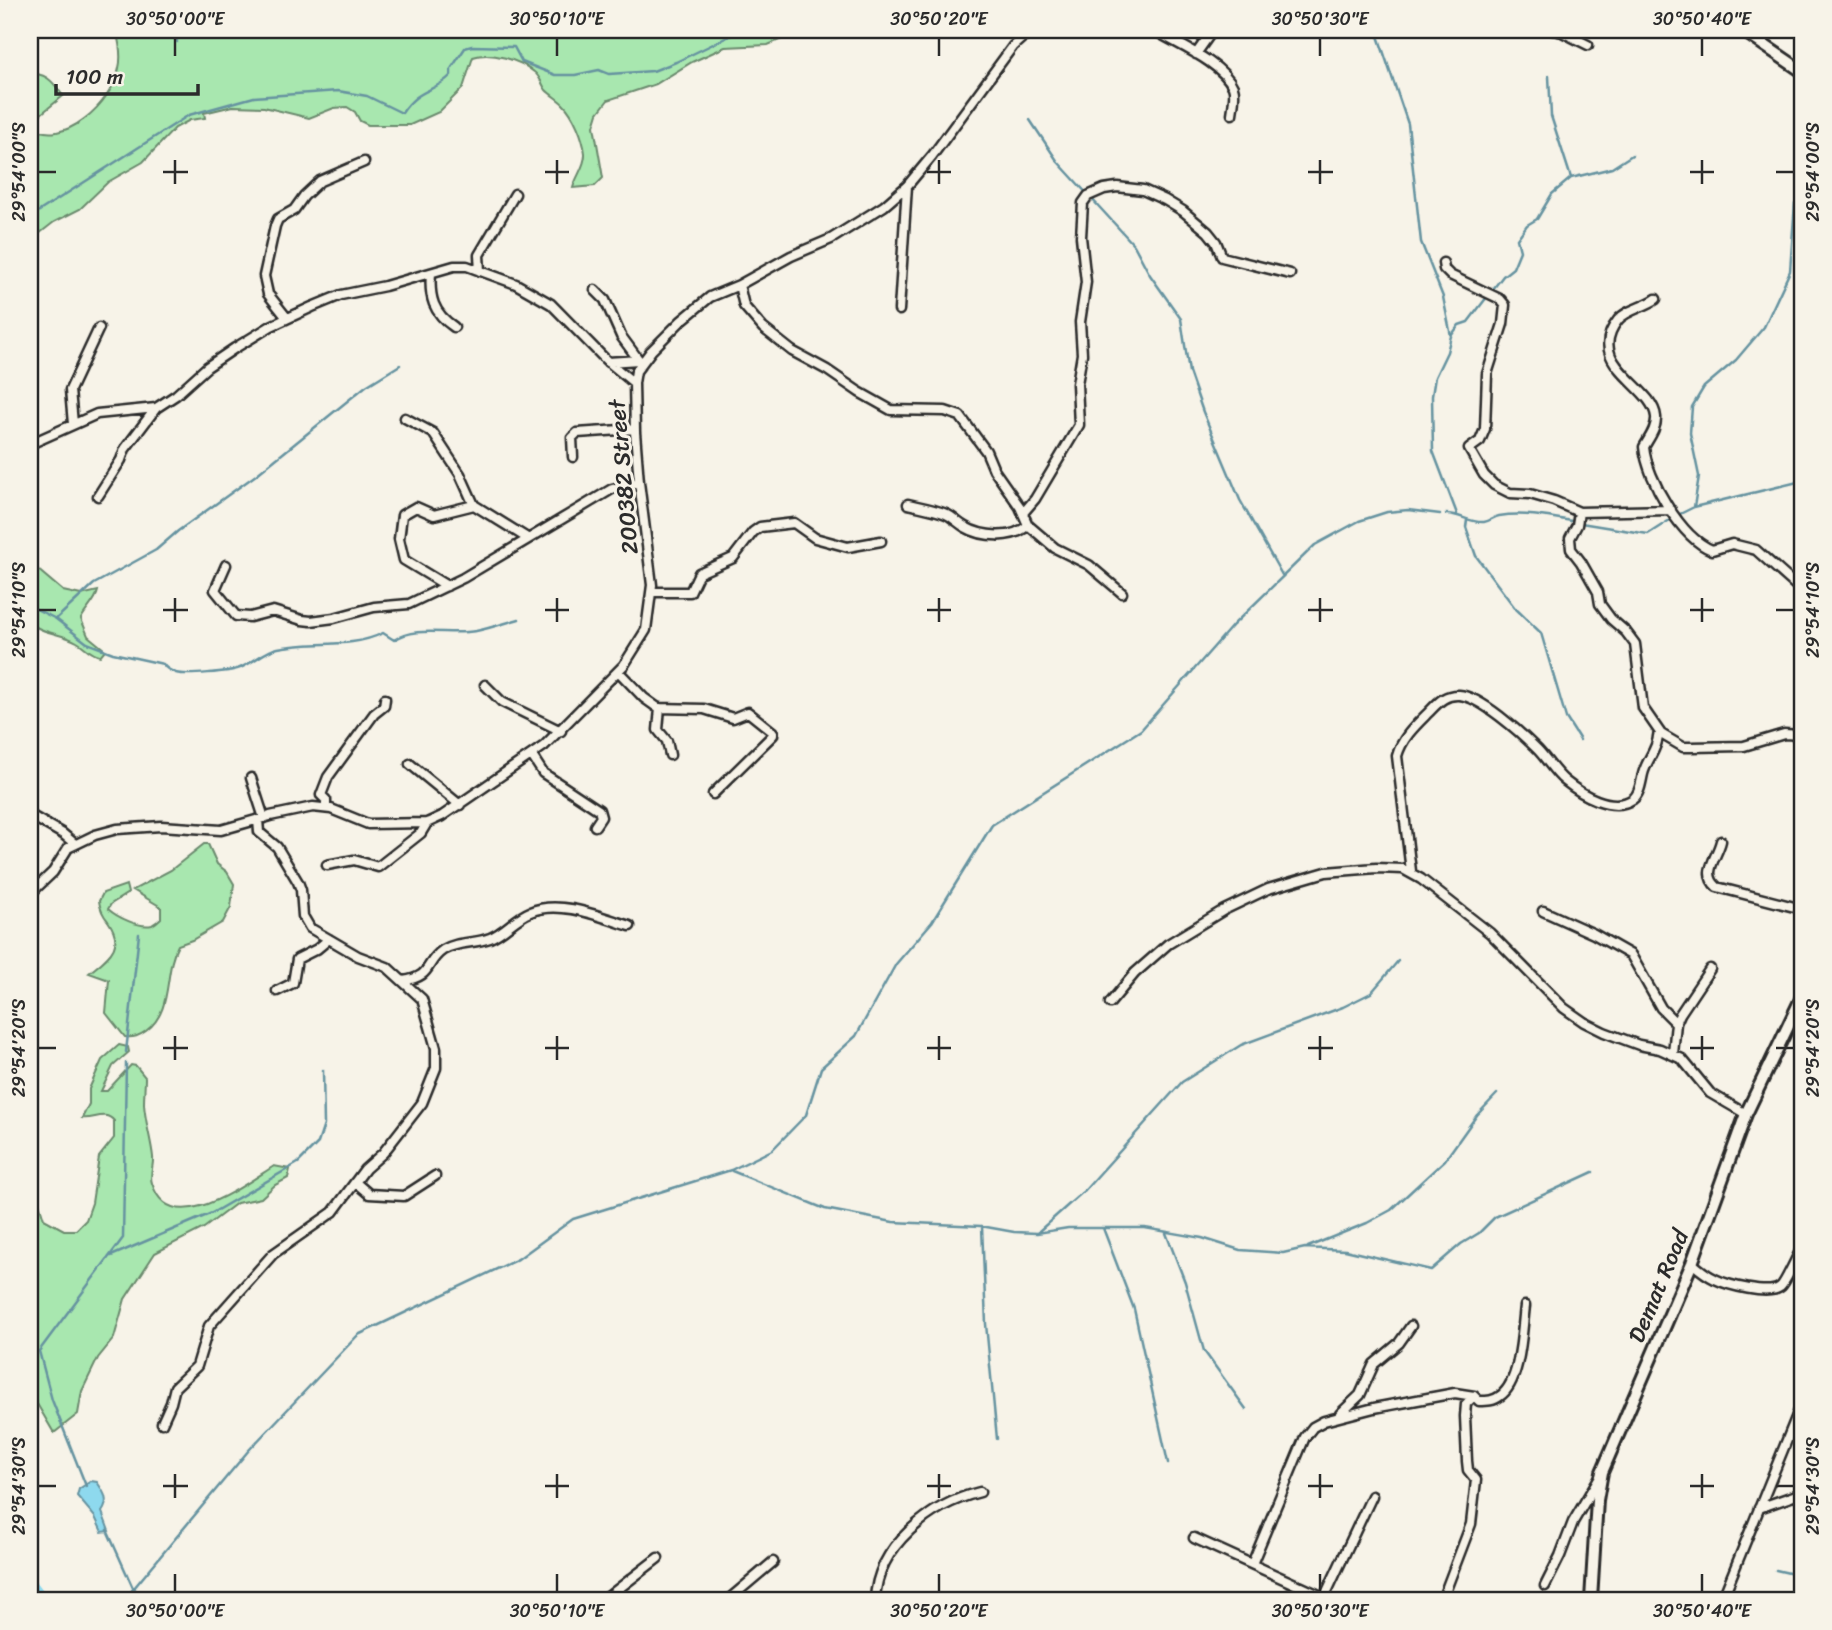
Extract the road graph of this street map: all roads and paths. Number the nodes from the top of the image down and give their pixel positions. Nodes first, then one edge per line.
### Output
1 (1031, 30) edge
2 (1154, 30) edge
3 (1213, 30) edge
4 (1552, 30) edge
5 (1742, 30) edge
6 (1588, 45) dead end
7 (1196, 54) junction
8 (1802, 71) edge
9 (1232, 114) dead end
10 (364, 162) dead end
11 (907, 186) junction
12 (515, 194) dead end
13 (1443, 262) dead end
14 (480, 271) junction
15 (431, 273) junction
16 (1290, 274) dead end
17 (739, 285) junction
18 (595, 290) dead end
19 (1656, 299) dead end
20 (899, 310) dead end
21 (287, 318) junction
22 (454, 327) dead end
23 (99, 328) dead end
24 (640, 361) junction
25 (608, 362) junction
26 (634, 383) junction
27 (156, 408) junction
28 (405, 418) dead end
29 (73, 424) junction
30 (635, 429) junction
31 (30, 444) edge
32 (573, 457) dead end
33 (639, 482) junction
34 (98, 496) dead end
35 (908, 504) dead end
36 (474, 505) junction
37 (1671, 510) junction
38 (1579, 512) junction
39 (1023, 513) junction
40 (1028, 525) junction
41 (527, 538) junction
42 (881, 541) dead end
43 (226, 565) dead end
44 (447, 586) junction
45 (1802, 591) edge
46 (652, 592) junction
47 (1122, 593) dead end
48 (619, 672) junction
49 (485, 685) dead end
50 (385, 699) dead end
51 (660, 708) junction
52 (561, 731) junction
53 (1802, 733) edge
54 (1661, 734) junction
55 (670, 755) dead end
56 (531, 757) junction
57 (410, 764) dead end
58 (251, 778) dead end
59 (713, 794) dead end
60 (460, 804) junction
61 (326, 808) junction
62 (30, 815) edge
63 (261, 819) junction
64 (427, 823) junction
65 (595, 826) dead end
66 (1721, 841) dead end
67 (75, 844) junction
68 (327, 865) dead end
69 (1411, 871) junction
70 (30, 899) edge
71 (1802, 909) edge
72 (1543, 911) dead end
73 (630, 926) dead end
74 (329, 939) junction
75 (1710, 969) dead end
76 (403, 981) junction
77 (278, 991) dead end
78 (1802, 997) edge
79 (1110, 1003) dead end
80 (1676, 1023) junction
81 (1673, 1054) junction
82 (1746, 1114) junction
83 (435, 1176) dead end
84 (355, 1182) junction
85 (1802, 1248) edge
86 (1692, 1263) junction
87 (1525, 1306) dead end
88 (1411, 1326) dead end
89 (1474, 1396) junction
90 (1802, 1403) edge
91 (1335, 1418) junction
92 (162, 1423) dead end
93 (1602, 1472) junction
94 (980, 1492) dead end
95 (1802, 1493) edge
96 (1372, 1496) dead end
97 (1759, 1508) junction
98 (1194, 1538) dead end
99 (658, 1558) dead end
100 (774, 1562) dead end
101 (1252, 1564) junction
102 (1545, 1586) dead end
103 (1326, 1599) edge
104 (604, 1600) edge
105 (728, 1600) edge
106 (875, 1600) edge
107 (1442, 1600) edge
108 (1591, 1600) edge
109 (1722, 1600) edge

1 - 11 street, 200382 Street
2 - 7 street
3 - 7 street
4 - 6 street
5 - 8 street
7 - 9 street
10 - 21 street
11 - 17 street, 200382 Street
11 - 20 street
12 - 14 street
13 - 38 street
14 - 15 street
14 - 25 street
15 - 21 street
15 - 22 street
16 - 39 street
17 - 24 street, 200382 Street
17 - 39 street
18 - 24 street
19 - 37 street
21 - 27 street
23 - 29 street
24 - 25 street
24 - 26 street, 200382 Street
25 - 26 street
26 - 30 street, 200382 Street
27 - 29 street
27 - 34 street
28 - 36 street
29 - 31 street
30 - 32 street
30 - 33 street, 200382 Street
33 - 41 street
33 - 46 street, 200382 Street
35 - 40 street
36 - 41 street
36 - 44 street
37 - 38 street
37 - 45 street
38 - 54 street
39 - 40 street
40 - 47 street
41 - 44 street
42 - 46 street
43 - 44 street
46 - 48 street, 200382 Street
48 - 51 street
48 - 52 street, 200382 Street
49 - 52 street
50 - 61 street
51 - 55 street
51 - 59 street
52 - 56 street, 200382 Street
53 - 54 street
54 - 69 street
56 - 60 street, 200382 Street
56 - 65 street
57 - 60 street
58 - 63 street
60 - 64 street, 200382 Street
61 - 63 street
61 - 64 street, 200382 Street
62 - 67 street
63 - 67 street
63 - 74 street
64 - 68 street
66 - 71 street
67 - 70 street
69 - 79 street
69 - 81 street
72 - 80 street
73 - 76 street
74 - 76 street
74 - 77 street
75 - 80 street
76 - 84 street
78 - 82 street, Demat Road
80 - 81 street
81 - 82 street
82 - 86 street, Demat Road
83 - 84 street
84 - 92 street
85 - 86 street
86 - 93 street, Demat Road
87 - 89 street
88 - 91 street
89 - 91 street
89 - 107 street
90 - 97 street
91 - 101 street
93 - 102 street
93 - 108 street, Demat Road
94 - 106 street
95 - 97 street
96 - 103 street
97 - 109 street
98 - 101 street
99 - 104 street
100 - 105 street
101 - 103 street

